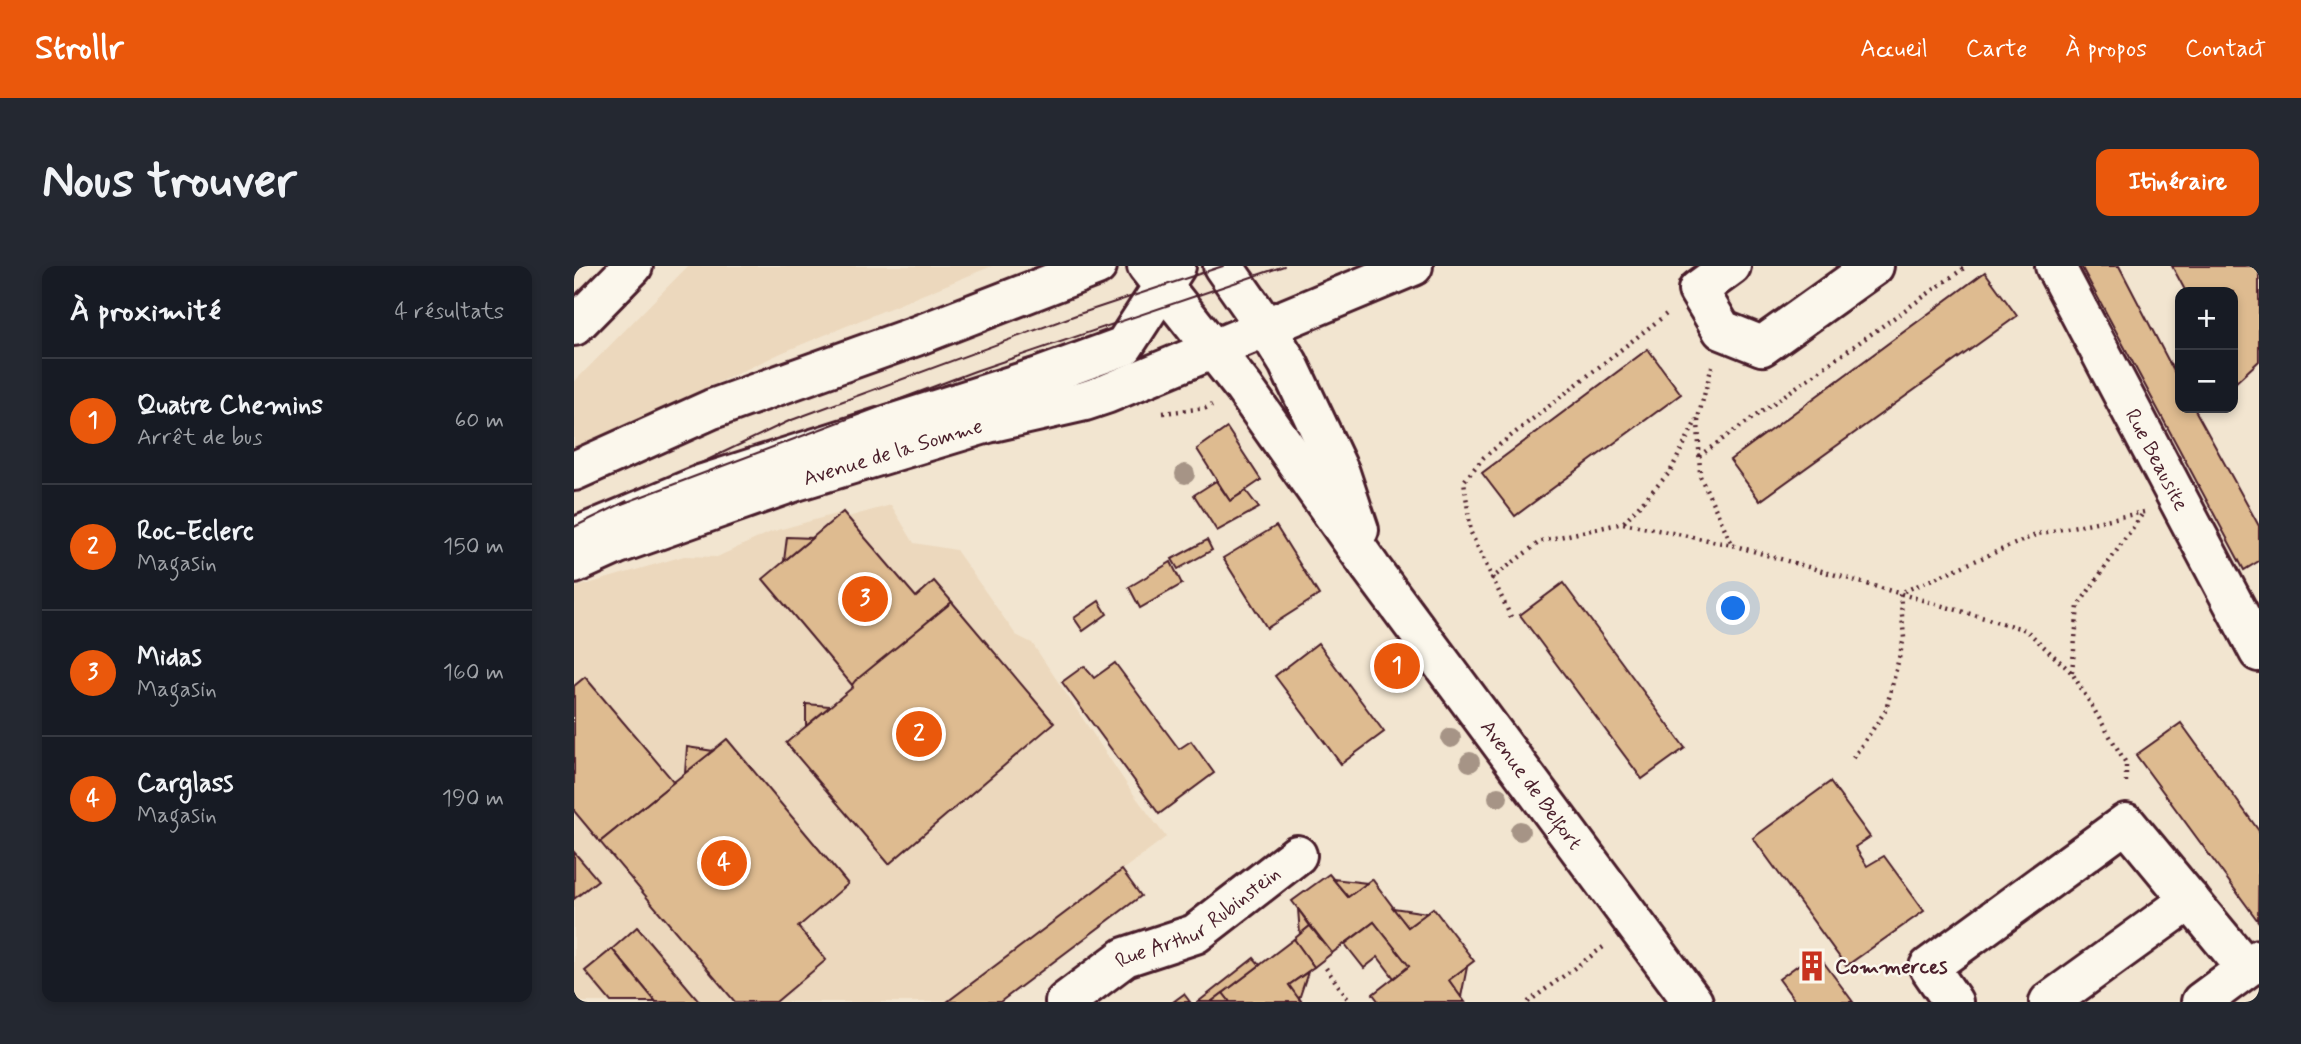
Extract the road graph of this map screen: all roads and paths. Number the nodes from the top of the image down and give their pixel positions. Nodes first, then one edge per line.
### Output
1 (633, 266) edge
2 (1097, 266) edge
3 (1223, 266) edge
4 (1413, 266) edge
5 (1731, 266) edge
6 (1874, 266) edge
7 (1967, 266) edge
8 (2055, 266) edge
9 (1162, 273) edge
10 (1698, 290) junction
11 (574, 326) edge
12 (1265, 326) junction
13 (1722, 330) junction
14 (1213, 349) junction
15 (1698, 418) junction
16 (1699, 456) junction
17 (574, 471) edge
18 (2174, 492) junction
19 (2143, 513) junction
20 (1623, 523) junction
21 (574, 538) edge
22 (1732, 545) junction
23 (574, 564) edge
24 (1371, 568) junction
25 (1491, 579) junction
26 (1900, 593) junction
27 (1511, 617) dead end
28 (2259, 652) edge
29 (2072, 673) junction
30 (1853, 758) dead end
31 (2126, 822) junction
32 (1297, 855) dead end
33 (2190, 900) junction
34 (1613, 940) dead end
35 (2253, 963) edge
36 (1326, 968) dead end
37 (1065, 1002) edge
38 (1350, 1002) edge
39 (1528, 1002) edge
40 (1693, 1002) edge
41 (1953, 1002) edge
42 (2049, 1002) edge
43 (2201, 1002) edge

1 - 11 main road
2 - 17 main road
3 - 12 main road, Avenue de Belfort
4 - 12 main road, Avenue de la Somme
5 - 10 main road
6 - 13 main road
7 - 16 path
8 - 18 main road, Rue Beausite
9 - 14 main road, Avenue de Belfort
9 - 21 main road
10 - 13 main road
10 - 25 path
12 - 14 main road, Avenue de la Somme
12 - 24 main road, Avenue de Belfort
13 - 15 path
14 - 23 main road, Avenue de la Somme
14 - 24 main road, Avenue de Belfort
15 - 16 path
15 - 20 path
16 - 22 path
18 - 19 path
18 - 28 main road, Rue Beausite
19 - 26 path
19 - 29 path
20 - 22 path
20 - 25 path
22 - 26 path
24 - 40 main road, Avenue de Belfort
25 - 27 path
26 - 29 path
26 - 30 path
29 - 31 path
31 - 33 main road
31 - 41 main road
32 - 37 main road, Rue Arthur Rubinstein
33 - 35 main road
33 - 42 main road
34 - 39 path
35 - 43 main road
36 - 38 path

